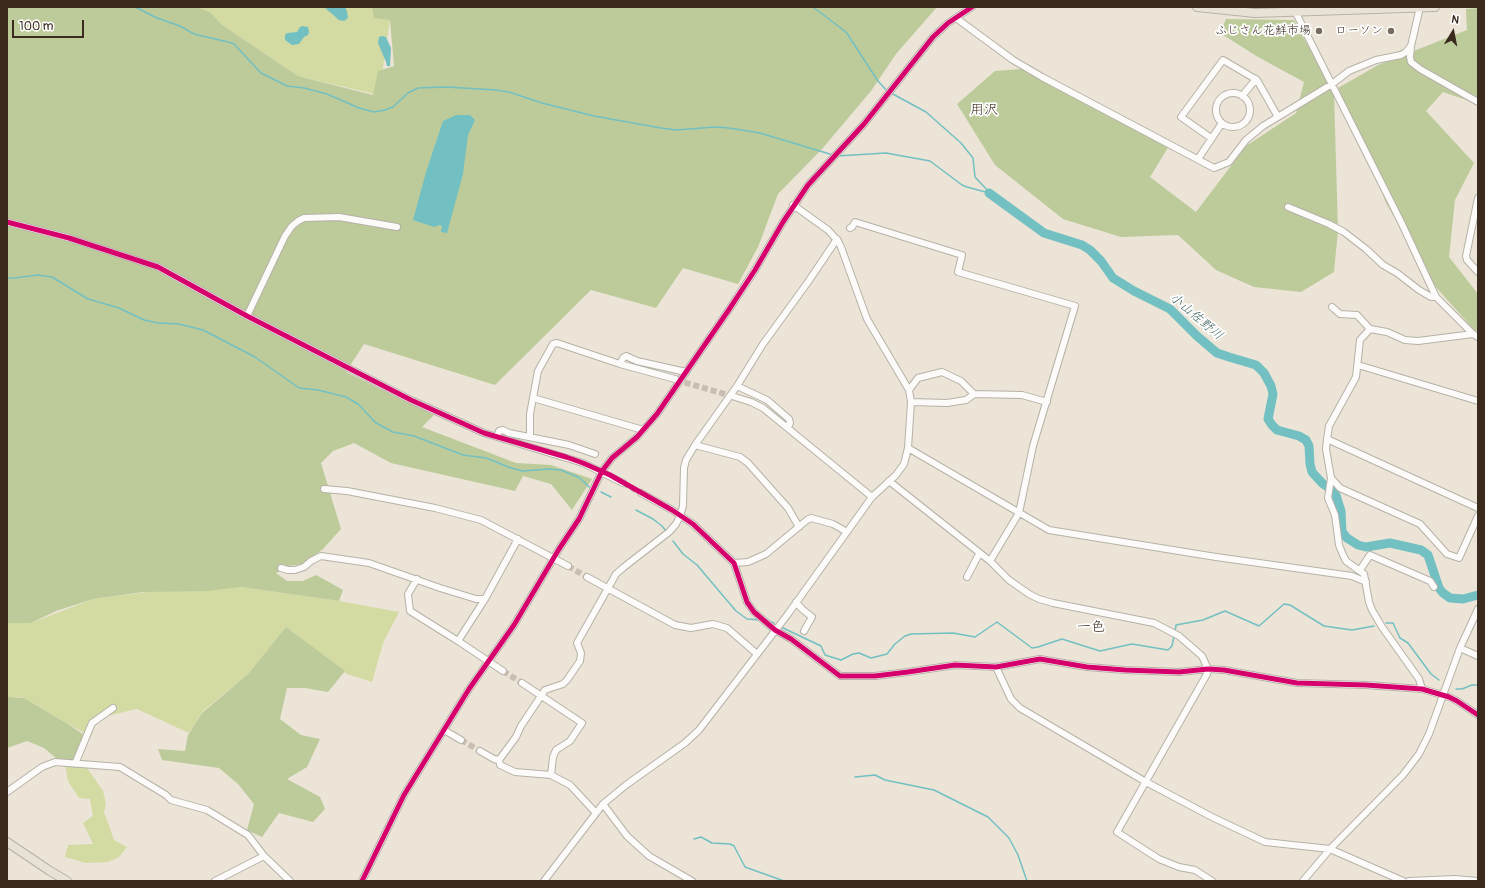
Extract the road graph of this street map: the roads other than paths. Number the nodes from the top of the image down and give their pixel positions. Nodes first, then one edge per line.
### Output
1 (972, 7) edge
2 (1197, 7) edge
3 (1420, 7) edge
4 (1435, 7) edge
5 (1294, 9) edge
6 (956, 18) junction
7 (1411, 46) junction
8 (1256, 78) junction
9 (1332, 84) junction
10 (1242, 96) junction
11 (1478, 102) edge
12 (1278, 117) junction
13 (1222, 123) junction
14 (1211, 138) junction
15 (1198, 159) junction
16 (1478, 198) edge
17 (793, 205) junction
18 (1288, 207) dead end
19 (7, 222) edge
20 (397, 227) dead end
21 (850, 228) dead end
22 (835, 237) junction
23 (1478, 272) edge
24 (1436, 297) junction
25 (1332, 307) dead end
26 (247, 316) junction
27 (1370, 329) junction
28 (1476, 336) edge
29 (620, 364) junction
30 (1358, 365) junction
31 (686, 372) junction
32 (675, 379) tunnel mouth
33 (737, 386) junction
34 (909, 390) junction
35 (974, 394) junction
36 (732, 396) tunnel mouth
37 (533, 398) junction
38 (1478, 401) edge
39 (910, 402) junction
40 (1047, 402) junction
41 (788, 427) junction
42 (643, 430) junction
43 (497, 436) junction
44 (530, 437) junction
45 (1327, 439) junction
46 (695, 445) junction
47 (908, 448) junction
48 (596, 454) dead end
49 (602, 471) junction
50 (1330, 480) junction
51 (890, 481) junction
52 (623, 483) tunnel mouth
53 (324, 489) dead end
54 (641, 493) tunnel mouth
55 (872, 497) junction
56 (1478, 508) edge
57 (1020, 513) junction
58 (680, 516) junction
59 (1478, 516) edge
60 (799, 527) junction
61 (847, 532) junction
62 (518, 539) junction
63 (979, 554) junction
64 (554, 558) junction
65 (990, 561) junction
66 (734, 563) junction
67 (568, 566) tunnel mouth
68 (281, 568) dead end
69 (1360, 570) junction
70 (587, 577) tunnel mouth
71 (967, 577) dead end
72 (416, 579) junction
73 (1366, 582) junction
74 (1434, 587) dead end
75 (608, 589) junction
76 (485, 599) junction
77 (796, 602) junction
78 (1478, 609) edge
79 (775, 630) junction
80 (804, 631) dead end
81 (458, 641) junction
82 (1460, 648) junction
83 (757, 654) junction
84 (1478, 656) edge
85 (488, 661) junction
86 (996, 667) junction
87 (1208, 669) junction
88 (503, 670) tunnel mouth
89 (522, 683) tunnel mouth
90 (1422, 689) junction
91 (1443, 695) junction
92 (541, 696) junction
93 (113, 708) dead end
94 (1478, 715) edge
95 (444, 730) junction
96 (461, 740) tunnel mouth
97 (480, 751) tunnel mouth
98 (499, 760) junction
99 (75, 764) junction
100 (551, 775) junction
101 (1146, 782) junction
102 (7, 792) edge
103 (603, 804) junction
104 (596, 813) junction
105 (7, 842) edge
106 (1330, 849) junction
107 (264, 856) junction
108 (67, 881) edge
109 (215, 881) edge
110 (290, 881) edge
111 (362, 881) edge
112 (544, 881) edge
113 (692, 881) edge
114 (1212, 881) edge
115 (1303, 881) edge
116 (1403, 881) edge
117 (1409, 881) edge
118 (1477, 881) edge

1 - 6 street
2 - 5 main road
3 - 4 main road
3 - 5 main road
3 - 7 street
5 - 9 street
6 - 15 street
6 - 17 street
7 - 9 street
7 - 11 street
8 - 10 street
8 - 12 street
8 - 14 street
9 - 12 street
9 - 24 street
10 - 13 street
10 - 13 street
12 - 15 street
13 - 14 street
14 - 15 street
16 - 23 street
17 - 22 street
17 - 31 street
18 - 24 street
19 - 26 street
20 - 26 street
21 - 40 street
22 - 33 street
22 - 34 street
24 - 28 street
25 - 27 street
26 - 43 street
27 - 28 street
27 - 30 street
29 - 31 street
29 - 32 street
29 - 37 street
30 - 38 street
30 - 45 street
31 - 42 street
33 - 41 street
33 - 46 street
34 - 35 street
34 - 39 street
35 - 39 street
35 - 40 street
36 - 41 street
37 - 42 street
37 - 44 street
39 - 47 street
40 - 57 street
41 - 55 street
42 - 49 street
43 - 44 street
43 - 49 street
44 - 48 street
45 - 50 street
45 - 56 street
46 - 58 street
46 - 60 street
47 - 51 street
47 - 57 street
49 - 52 street
49 - 64 street
50 - 59 street
50 - 69 street
51 - 55 street
51 - 63 street
53 - 62 street
54 - 58 street
55 - 61 street
57 - 65 street
57 - 73 street
58 - 66 street
58 - 75 street
60 - 61 street
60 - 66 street
61 - 77 street
62 - 64 street
62 - 76 street
63 - 65 street
63 - 71 street
64 - 67 street
64 - 85 street
65 - 87 street
66 - 79 street
68 - 72 street
69 - 73 street
69 - 74 street
70 - 75 street
72 - 76 street
72 - 81 street
73 - 90 street
75 - 83 street
75 - 92 street
76 - 81 street
77 - 79 street
77 - 80 street
78 - 82 street
79 - 83 street
79 - 86 street
81 - 85 street
82 - 84 street
82 - 91 street
83 - 103 street
85 - 88 street
85 - 95 street
86 - 87 street
86 - 101 street
87 - 90 street
87 - 101 street
89 - 92 street
90 - 91 street
91 - 94 street
91 - 106 street
92 - 98 street
92 - 100 street
93 - 99 street
95 - 96 street
95 - 111 street
97 - 98 street
98 - 100 street
99 - 102 street
99 - 107 street
100 - 104 street
101 - 106 street
101 - 114 street
103 - 104 street
103 - 113 street
104 - 112 street
105 - 108 main road
106 - 115 street
106 - 116 street
107 - 109 street
107 - 110 street
117 - 118 street

